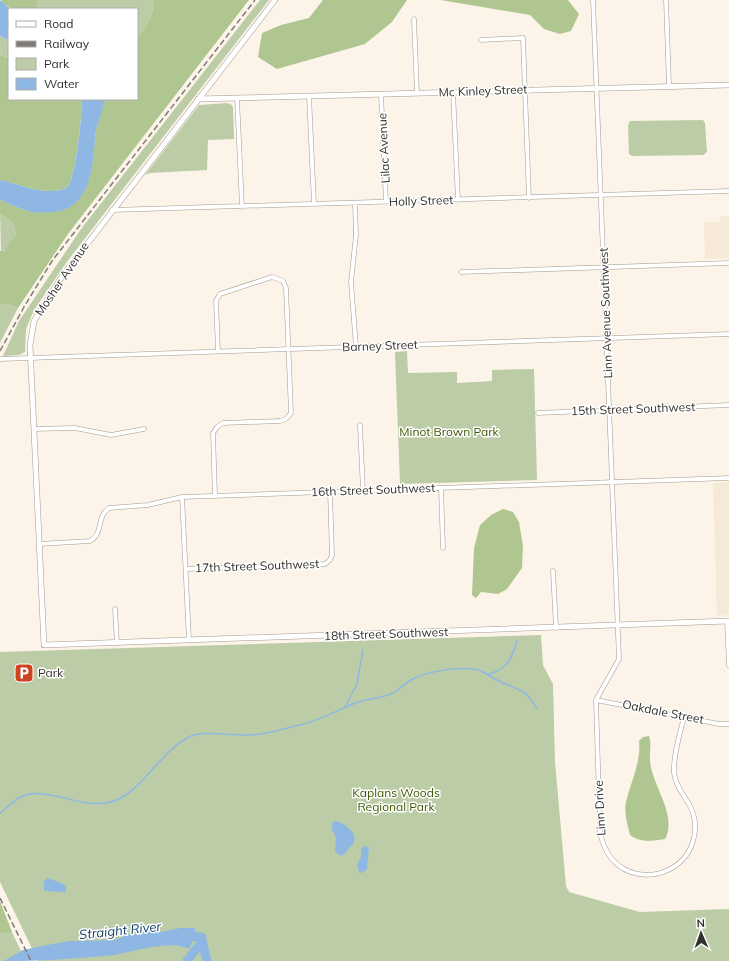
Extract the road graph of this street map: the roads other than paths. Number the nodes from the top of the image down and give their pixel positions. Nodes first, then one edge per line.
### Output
1 (275, 0) edge
2 (593, 0) edge
3 (666, 0) edge
4 (414, 19) dead end
5 (481, 40) dead end
6 (669, 85) junction
7 (729, 85) edge
8 (597, 88) junction
9 (525, 90) junction
10 (453, 92) junction
11 (417, 93) junction
12 (381, 94) junction
13 (309, 96) junction
14 (237, 98) junction
15 (198, 100) junction
16 (729, 191) edge
17 (601, 195) junction
18 (529, 198) junction
19 (458, 200) junction
20 (386, 202) junction
21 (354, 203) junction
22 (314, 204) junction
23 (242, 207) junction
24 (112, 210) junction
25 (729, 263) edge
26 (604, 267) junction
27 (461, 272) dead end
28 (729, 334) edge
29 (606, 338) junction
30 (356, 347) junction
31 (289, 349) junction
32 (218, 351) junction
33 (31, 357) junction
34 (0, 359) edge
35 (729, 405) edge
36 (609, 410) junction
37 (538, 413) dead end
38 (360, 424) dead end
39 (34, 429) junction
40 (144, 429) dead end
41 (729, 478) edge
42 (612, 482) junction
43 (441, 488) junction
44 (363, 491) junction
45 (330, 492) junction
46 (215, 496) junction
47 (182, 497) junction
48 (39, 544) junction
49 (443, 548) dead end
50 (186, 569) junction
51 (553, 571) dead end
52 (115, 609) dead end
53 (728, 621) edge
54 (618, 626) junction
55 (556, 628) junction
56 (189, 640) junction
57 (117, 643) junction
58 (44, 645) joint
59 (729, 666) edge
60 (596, 700) junction
61 (684, 717) junction
62 (729, 724) edge

1 - 15 street, Mosher Avenue
2 - 8 street, Linn Avenue Southwest
3 - 6 street
4 - 11 street
5 - 9 street
6 - 7 street, Mc Kinley Street
6 - 8 street, Mc Kinley Street
8 - 9 street, Mc Kinley Street
8 - 17 street, Linn Avenue Southwest
9 - 10 street, Mc Kinley Street
9 - 18 street
10 - 11 street, Mc Kinley Street
10 - 19 street
11 - 12 street, Mc Kinley Street
12 - 13 street, Mc Kinley Street
12 - 20 street, Lilac Avenue
13 - 14 street, Mc Kinley Street
13 - 22 street
14 - 15 street, Mc Kinley Street
14 - 23 street
15 - 24 street, Mosher Avenue
16 - 17 street, Holly Street
17 - 18 street, Holly Street
17 - 26 street, Linn Avenue Southwest
18 - 19 street, Holly Street
19 - 20 street, Holly Street
20 - 21 street, Holly Street
21 - 22 street, Holly Street
21 - 30 street
22 - 23 street, Holly Street
23 - 24 street, Holly Street
24 - 33 street, Mosher Avenue
25 - 26 street
26 - 27 street
26 - 29 street, Linn Avenue Southwest
28 - 29 street, Barney Street
29 - 30 street, Barney Street
29 - 36 street, Linn Avenue Southwest
30 - 31 street, Barney Street
31 - 32 street, Barney Street
31 - 32 street
31 - 46 street
32 - 33 street, Barney Street
33 - 34 street, Barney Street
33 - 39 street, Mosher Avenue
35 - 36 street, 15th Street Southwest
36 - 37 street, 15th Street Southwest
36 - 42 street, Linn Avenue Southwest
38 - 44 street
39 - 40 street
39 - 48 street, Mosher Avenue
41 - 42 street, 16th Street Southwest
42 - 43 street, 16th Street Southwest
42 - 54 street, Linn Avenue Southwest
43 - 44 street, 16th Street Southwest
43 - 49 street
44 - 45 street, 16th Street Southwest
45 - 46 street, 16th Street Southwest
45 - 50 street, 17th Street Southwest
46 - 47 street, 16th Street Southwest
47 - 48 street, 16th Street Southwest
47 - 50 street
48 - 58 street, Mosher Avenue
50 - 56 street
51 - 55 street
52 - 57 street
53 - 54 street, 18th Street Southwest
53 - 59 street
54 - 55 street, 18th Street Southwest
54 - 60 street
55 - 56 street, 18th Street Southwest
56 - 57 street, 18th Street Southwest
57 - 58 street, 18th Street Southwest
60 - 61 street, Oakdale Street
60 - 61 street, Linn Drive
61 - 62 street, Oakdale Street

